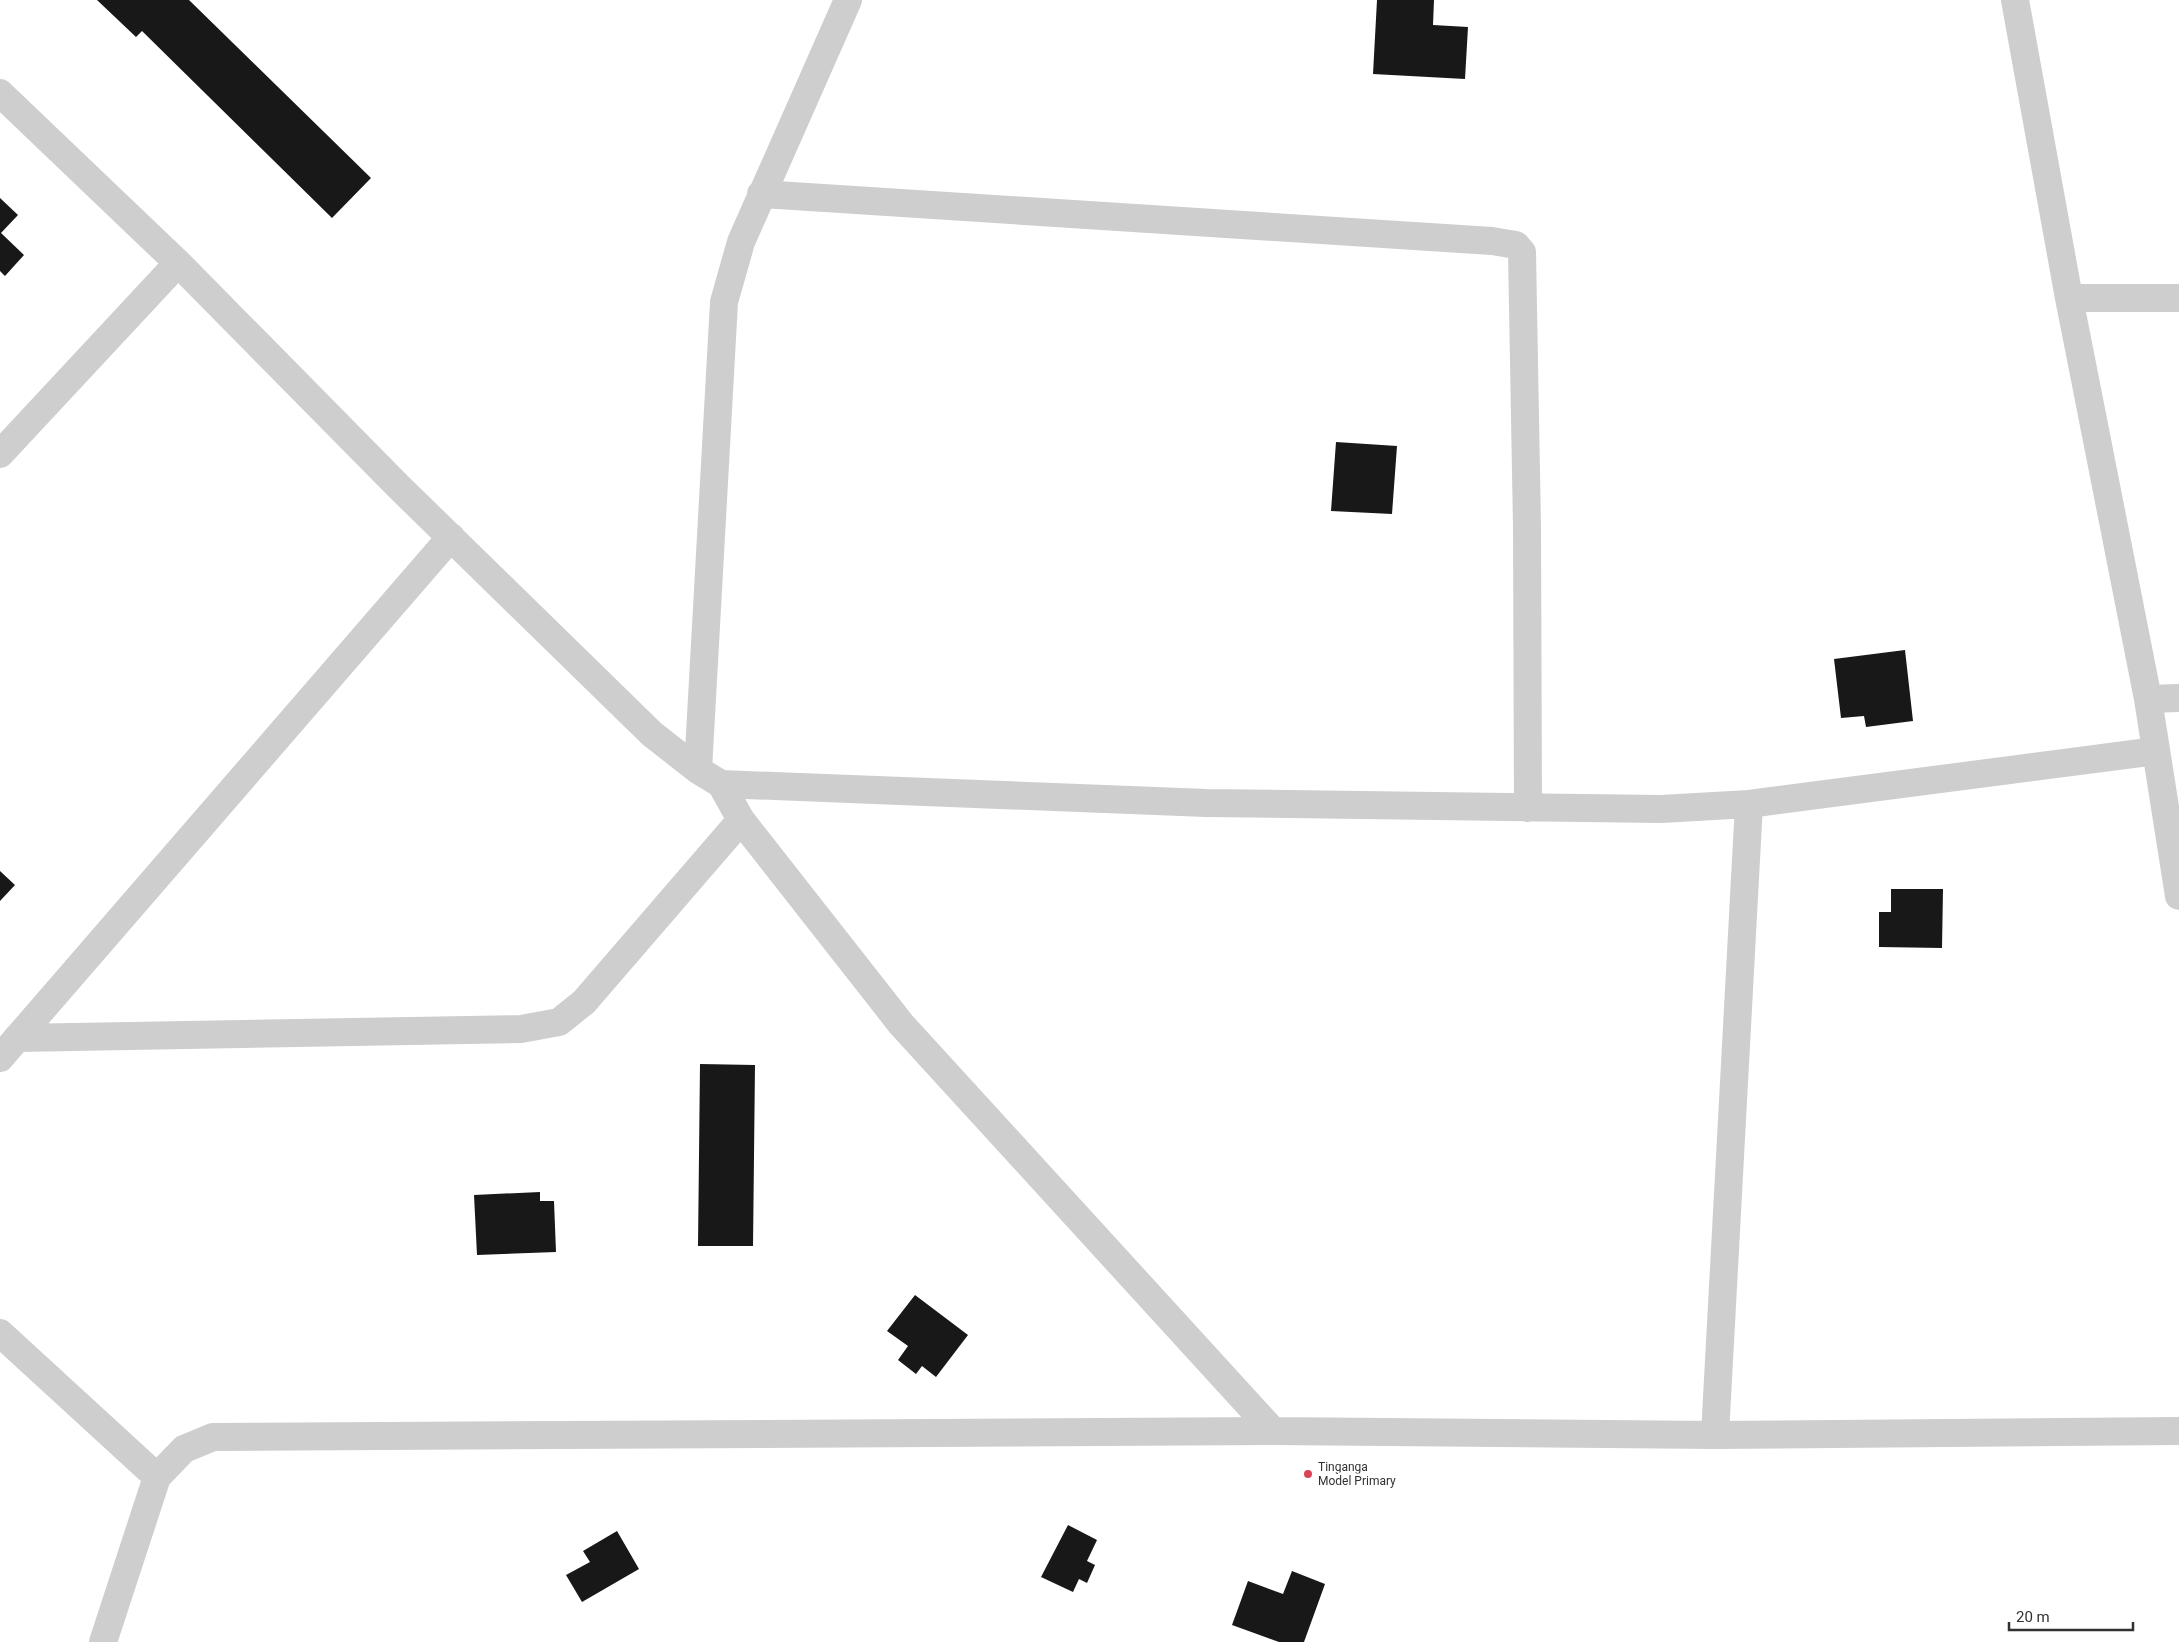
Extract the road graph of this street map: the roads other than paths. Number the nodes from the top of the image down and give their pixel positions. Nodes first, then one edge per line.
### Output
1 (848, 0) edge
2 (2015, 0) edge
3 (0, 92) edge
4 (761, 194) junction
5 (178, 262) junction
6 (2070, 298) junction
7 (2179, 298) edge
8 (0, 454) edge
9 (451, 537) junction
10 (2179, 698) edge
11 (2148, 699) junction
12 (2156, 751) junction
13 (710, 777) junction
14 (1749, 804) junction
15 (1528, 808) junction
16 (741, 820) junction
17 (2179, 896) edge
18 (9, 1048) edge
19 (0, 1333) edge
20 (2179, 1431) edge
21 (1273, 1432) junction
22 (1715, 1435) junction
23 (157, 1477) junction
24 (103, 1642) edge

1 - 4 street
2 - 6 street
3 - 5 street
4 - 13 street
4 - 15 street
5 - 8 street
5 - 9 street
6 - 7 street
6 - 11 street
9 - 13 street
9 - 18 street
10 - 11 street
11 - 12 street
12 - 14 street
12 - 17 street
13 - 15 street
13 - 16 street
14 - 15 street
14 - 22 street
16 - 18 street
16 - 21 street
19 - 23 street
20 - 22 street
21 - 22 street
21 - 23 street
23 - 24 street

